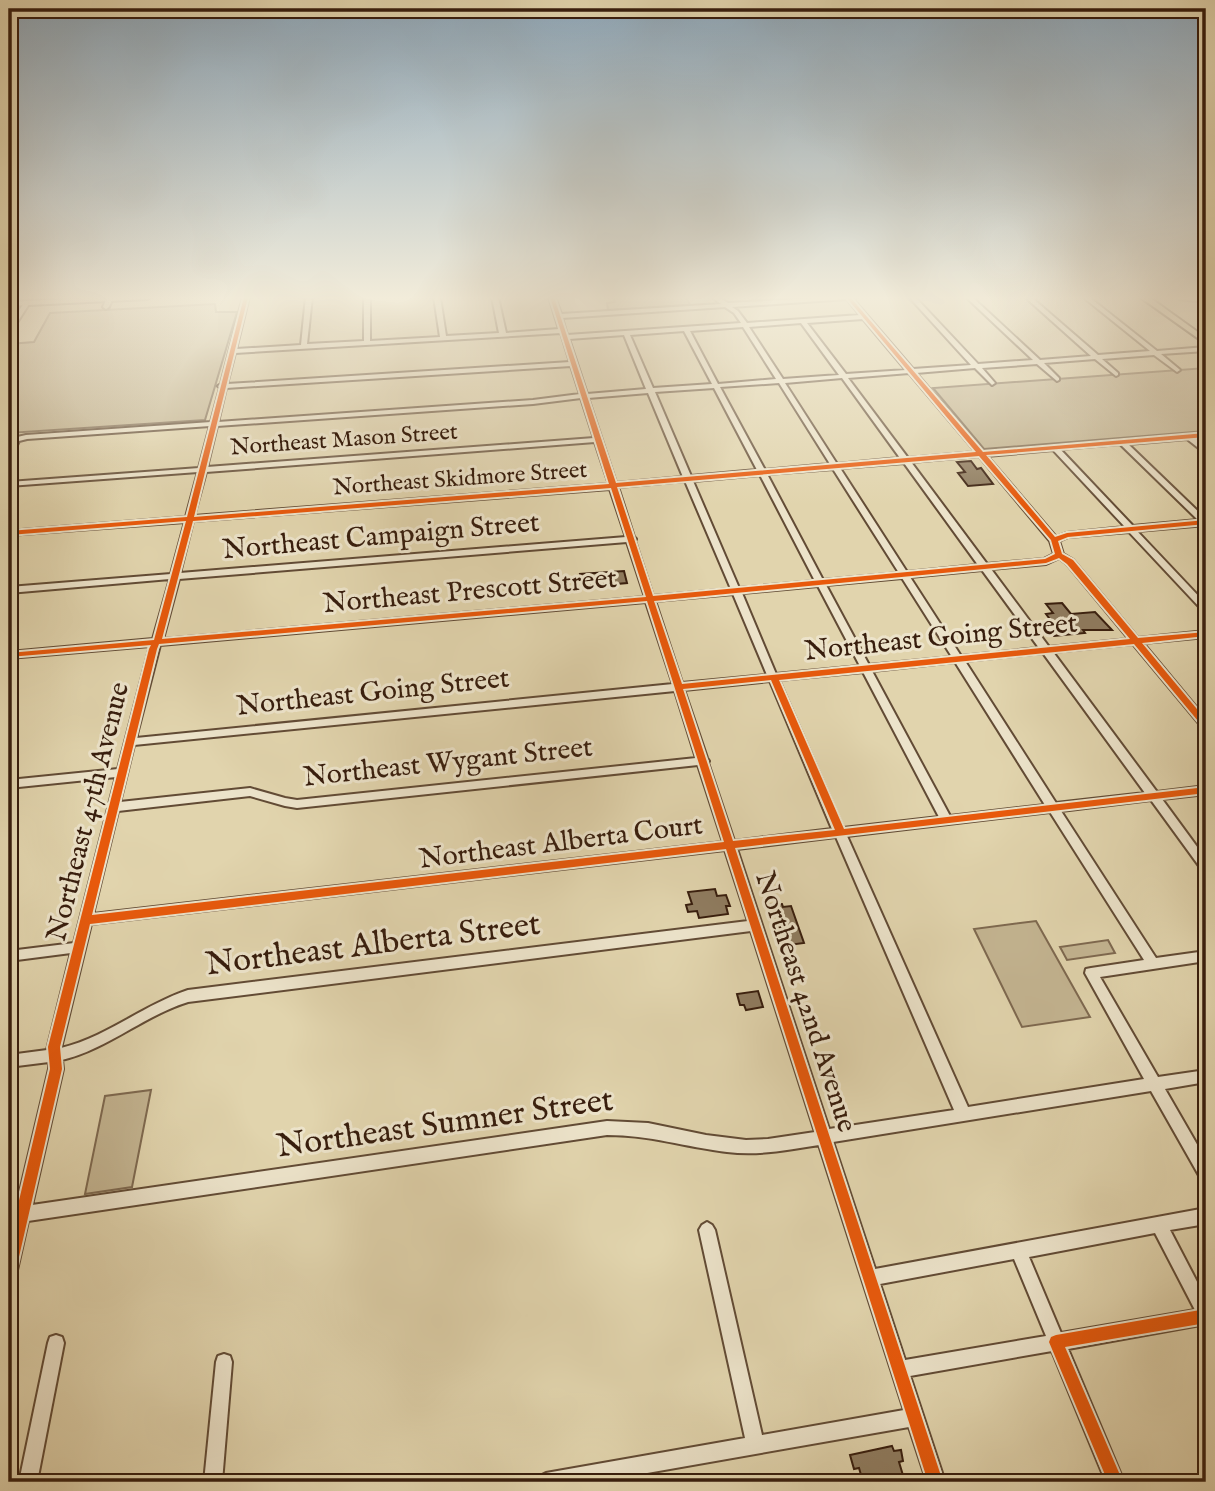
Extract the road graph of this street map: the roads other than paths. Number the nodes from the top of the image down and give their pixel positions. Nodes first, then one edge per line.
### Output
1 (977, 366) edge
2 (227, 367) edge
3 (533, 367) edge
4 (575, 367) edge
5 (640, 367) edge
6 (706, 367) edge
7 (771, 367) edge
8 (837, 367) edge
9 (907, 367) edge
10 (969, 367) edge
11 (1043, 367) edge
12 (1108, 367) edge
13 (1173, 367) edge
14 (1177, 370) dead end
15 (911, 371) junction
16 (1116, 374) dead end
17 (844, 376) junction
18 (1056, 379) dead end
19 (780, 381) junction
20 (992, 383) dead end
21 (716, 385) junction
22 (221, 386) junction
23 (650, 390) junction
24 (584, 396) junction
25 (212, 424) junction
26 (91, 432) junction
27 (1206, 435) edge
28 (1189, 436) junction
29 (599, 440) junction
30 (87, 441) dead end
31 (1122, 442) junction
32 (1054, 447) junction
33 (1206, 452) edge
34 (9, 453) edge
35 (981, 453) junction
36 (906, 460) junction
37 (834, 466) junction
38 (201, 470) junction
39 (762, 472) junction
40 (688, 478) junction
41 (9, 484) edge
42 (614, 486) junction
43 (188, 519) junction
44 (1206, 522) edge
45 (1131, 529) junction
46 (9, 534) edge
47 (632, 539) junction
48 (1054, 540) junction
49 (1059, 555) junction
50 (984, 566) junction
51 (903, 575) junction
52 (174, 576) junction
53 (821, 583) junction
54 (9, 590) edge
55 (737, 591) junction
56 (651, 599) junction
57 (1206, 609) edge
58 (1206, 634) edge
59 (1136, 641) junction
60 (156, 642) junction
61 (1046, 650) junction
62 (9, 655) edge
63 (957, 659) junction
64 (866, 668) junction
65 (774, 678) junction
66 (680, 687) junction
67 (1206, 725) edge
68 (130, 742) junction
69 (704, 761) junction
70 (122, 772) junction
71 (9, 784) edge
72 (1206, 790) edge
73 (1152, 796) junction
74 (115, 807) junction
75 (1052, 808) junction
76 (947, 821) junction
77 (841, 833) junction
78 (731, 846) junction
79 (1206, 867) edge
80 (87, 920) junction
81 (756, 925) junction
82 (80, 947) junction
83 (9, 956) edge
84 (1206, 956) edge
85 (1153, 964) junction
86 (55, 1055) junction
87 (9, 1061) edge
88 (1206, 1076) edge
89 (1154, 1084) junction
90 (964, 1115) junction
91 (825, 1137) junction
92 (1206, 1174) edge
93 (22, 1214) junction
94 (1206, 1216) edge
95 (1158, 1225) junction
96 (707, 1230) dead end
97 (1018, 1250) junction
98 (9, 1270) edge
99 (870, 1278) junction
100 (1206, 1315) edge
101 (1056, 1342) junction
102 (56, 1343) dead end
103 (224, 1362) dead end
104 (900, 1370) junction
105 (915, 1417) junction
106 (755, 1445) junction
107 (28, 1482) edge
108 (213, 1482) edge
109 (546, 1482) edge
110 (936, 1482) edge
111 (1115, 1482) edge

1 - 20 street
2 - 22 street, Northeast 47th Avenue
3 - 22 street
4 - 24 street, Northeast 42nd Avenue
5 - 23 street
6 - 21 street
7 - 19 street
8 - 17 street
9 - 15 street
10 - 15 street
11 - 18 street
12 - 16 street
13 - 14 street
15 - 17 street
15 - 35 street
17 - 19 street
17 - 36 street
19 - 21 street
19 - 37 street
21 - 23 street
21 - 39 street
22 - 25 street, Northeast 47th Avenue
23 - 24 street
23 - 40 street
24 - 25 street
24 - 29 street, Northeast 42nd Avenue
25 - 26 street
25 - 38 street, Northeast 47th Avenue
26 - 30 street
26 - 34 street
27 - 28 street, Northeast Skidmore Street
28 - 31 street, Northeast Skidmore Street
28 - 33 street
29 - 38 street, Northeast Mason Street
29 - 42 street, Northeast 42nd Avenue
31 - 32 street, Northeast Skidmore Street
31 - 44 street
32 - 35 street, Northeast Skidmore Street
32 - 45 street
35 - 36 street, Northeast Skidmore Street
35 - 48 street
36 - 37 street, Northeast Skidmore Street
36 - 50 street
37 - 39 street, Northeast Skidmore Street
37 - 51 street
38 - 41 street, Northeast Mason Street
38 - 43 street, Northeast 47th Avenue
39 - 40 street, Northeast Skidmore Street
39 - 53 street
40 - 42 street, Northeast Skidmore Street
40 - 55 street
42 - 43 street, Northeast Skidmore Street
42 - 47 street, Northeast 42nd Avenue
43 - 46 street, Northeast Skidmore Street
43 - 52 street, Northeast 47th Avenue
44 - 45 street
45 - 48 street
45 - 57 street
47 - 52 street, Northeast Campaign Street
47 - 56 street, Northeast 42nd Avenue
48 - 49 street
49 - 50 street, Northeast Prescott Street
49 - 59 street
50 - 51 street, Northeast Prescott Street
50 - 61 street
51 - 53 street, Northeast Prescott Street
51 - 63 street
52 - 54 street, Northeast Campaign Street
52 - 60 street, Northeast 47th Avenue
53 - 55 street, Northeast Prescott Street
53 - 64 street
55 - 56 street, Northeast Prescott Street
55 - 65 street
56 - 60 street, Northeast Prescott Street
56 - 66 street, Northeast 42nd Avenue
58 - 59 street, Northeast Going Street
59 - 61 street, Northeast Going Street
59 - 67 street
60 - 62 street, Northeast Prescott Street
60 - 68 street, Northeast 47th Avenue
61 - 63 street, Northeast Going Street
61 - 73 street
63 - 64 street, Northeast Going Street
63 - 75 street
64 - 65 street, Northeast Going Street
64 - 76 street
65 - 66 street, Northeast Going Street
65 - 77 street
66 - 68 street, Northeast Going Street
66 - 69 street, Northeast 42nd Avenue
68 - 70 street, Northeast 47th Avenue
69 - 74 street, Northeast Wygant Street
69 - 78 street, Northeast 42nd Avenue
70 - 71 street
70 - 74 street, Northeast 47th Avenue
72 - 73 street, Northeast Alberta Court
73 - 75 street, Northeast Alberta Court
73 - 79 street
74 - 80 street, Northeast 47th Avenue
75 - 76 street, Northeast Alberta Court
75 - 85 street
76 - 77 street, Northeast Alberta Court
77 - 78 street, Northeast Alberta Court
77 - 90 street
78 - 80 street, Northeast Alberta Court
78 - 81 street, Northeast 42nd Avenue
80 - 82 street, Northeast 47th Avenue
81 - 86 street, Northeast Alberta Street
81 - 91 street, Northeast 42nd Avenue
82 - 83 street
82 - 86 street, Northeast 47th Avenue
84 - 85 street
85 - 89 street
86 - 87 street, Northeast Alberta Street
86 - 93 street, Northeast 47th Avenue
88 - 89 street, Northeast Sumner Street
89 - 90 street, Northeast Sumner Street
89 - 92 street
90 - 91 street, Northeast Sumner Street
91 - 93 street, Northeast Sumner Street
91 - 99 street, Northeast 42nd Avenue
93 - 98 street, Northeast 47th Avenue
94 - 95 street
95 - 97 street
95 - 100 street
96 - 106 street
97 - 99 street
97 - 101 street
99 - 104 street, Northeast 42nd Avenue
100 - 101 street
101 - 104 street
101 - 111 street
102 - 107 street
103 - 108 street
104 - 105 street, Northeast 42nd Avenue
105 - 106 street
105 - 110 street, Northeast 42nd Avenue
106 - 109 street

